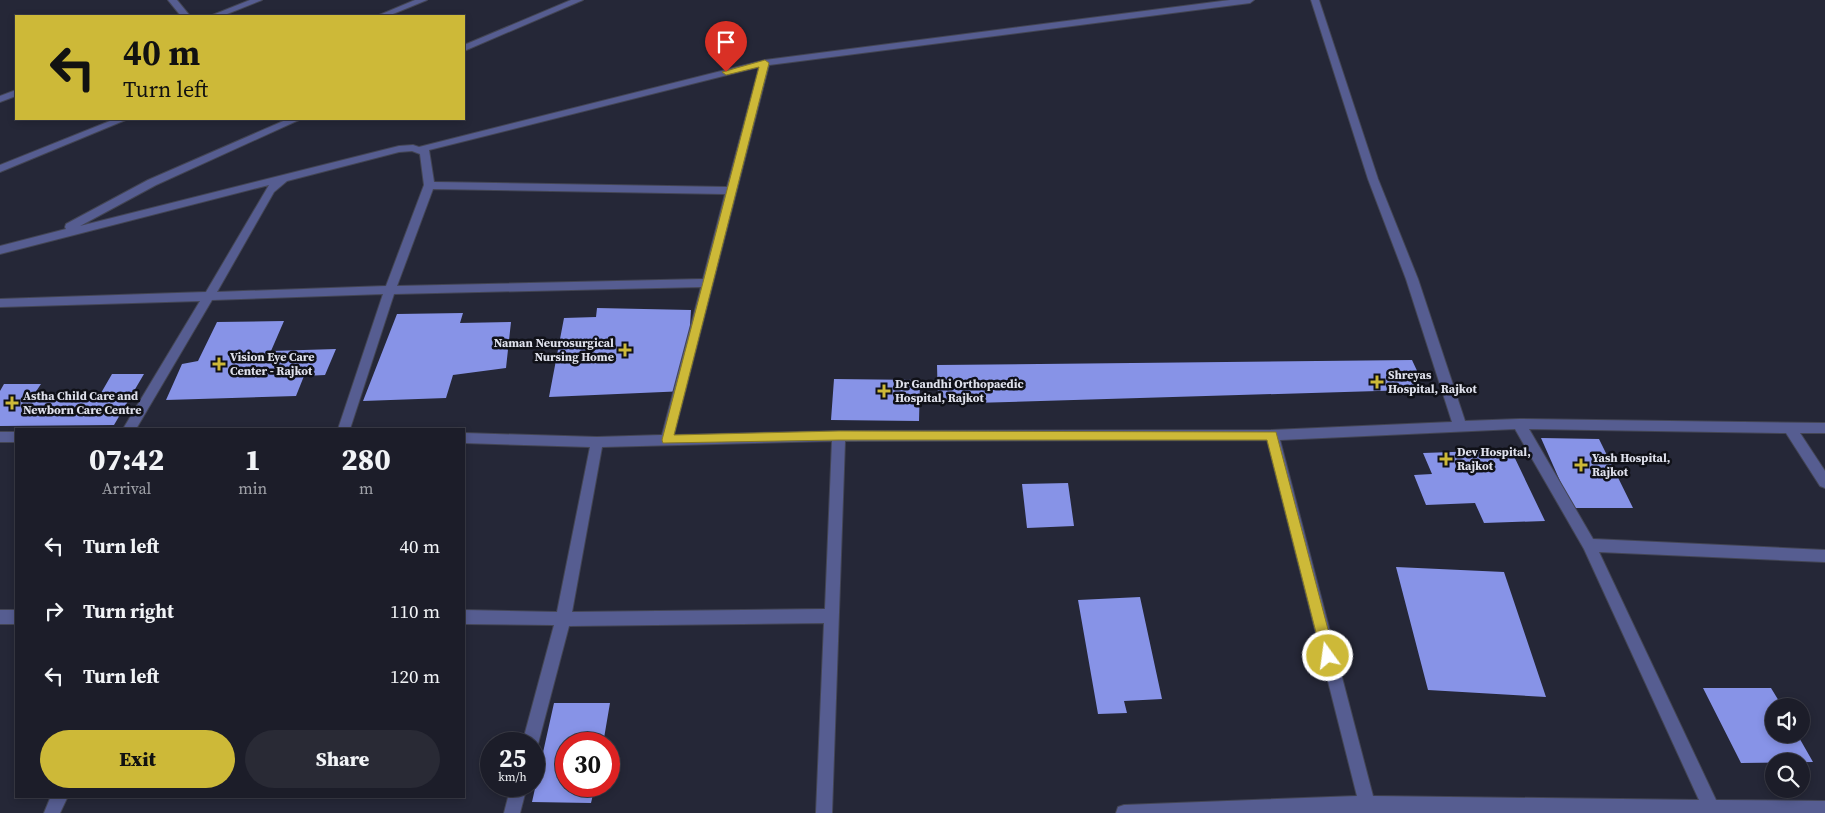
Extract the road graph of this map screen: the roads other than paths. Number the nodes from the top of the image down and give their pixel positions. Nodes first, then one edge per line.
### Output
1 (172, 0) edge
2 (258, 0) edge
3 (423, 0) edge
4 (579, 0) edge
5 (1250, 0) edge
6 (1315, 0) edge
7 (185, 15) edge
8 (217, 15) edge
9 (384, 15) edge
10 (465, 48) edge
11 (765, 63) junction
12 (15, 93) edge
13 (0, 100) edge
14 (121, 120) edge
15 (265, 120) edge
16 (294, 120) edge
17 (272, 129) junction
18 (418, 150) junction
19 (0, 169) edge
20 (289, 178) junction
21 (430, 185) junction
22 (732, 191) junction
23 (59, 234) junction
24 (0, 250) edge
25 (708, 282) junction
26 (390, 290) junction
27 (209, 296) junction
28 (0, 303) edge
29 (1519, 424) junction
30 (1460, 426) junction
31 (129, 428) edge
32 (344, 428) edge
33 (1790, 428) junction
34 (1825, 428) edge
35 (1272, 435) junction
36 (839, 436) junction
37 (0, 437) edge
38 (15, 437) edge
39 (465, 438) edge
40 (667, 440) junction
41 (597, 442) junction
42 (1825, 482) edge
43 (1589, 546) junction
44 (1825, 556) edge
45 (832, 616) junction
46 (0, 617) edge
47 (15, 617) edge
48 (465, 617) edge
49 (563, 620) junction
50 (533, 732) edge
51 (516, 797) edge
52 (59, 798) edge
53 (1368, 808) edge
54 (1825, 809) edge
55 (1713, 810) edge
56 (52, 813) edge
57 (512, 813) edge
58 (824, 813) edge
59 (1124, 813) edge

1 - 7 street
2 - 8 street
3 - 9 street
4 - 10 street
5 - 11 street
6 - 30 street
11 - 18 street
11 - 22 street
12 - 13 street
14 - 19 street
15 - 17 street
16 - 17 street
17 - 23 street
18 - 20 street
18 - 21 street
20 - 23 street
20 - 27 street
21 - 22 street
21 - 26 street
22 - 25 street
23 - 24 street
25 - 26 street
25 - 40 street
26 - 27 street
26 - 32 street
27 - 28 street
27 - 31 street
29 - 30 street
29 - 33 street
29 - 43 street
30 - 35 street
33 - 34 street
33 - 42 street
35 - 36 street
35 - 53 street
36 - 40 street
36 - 45 street
37 - 38 street
39 - 41 street
40 - 41 street
41 - 49 street
43 - 44 street
43 - 55 street
45 - 49 street
45 - 58 street
46 - 47 street
48 - 49 street
49 - 50 street
51 - 57 street
52 - 56 street
53 - 55 street
53 - 59 street
54 - 55 street

